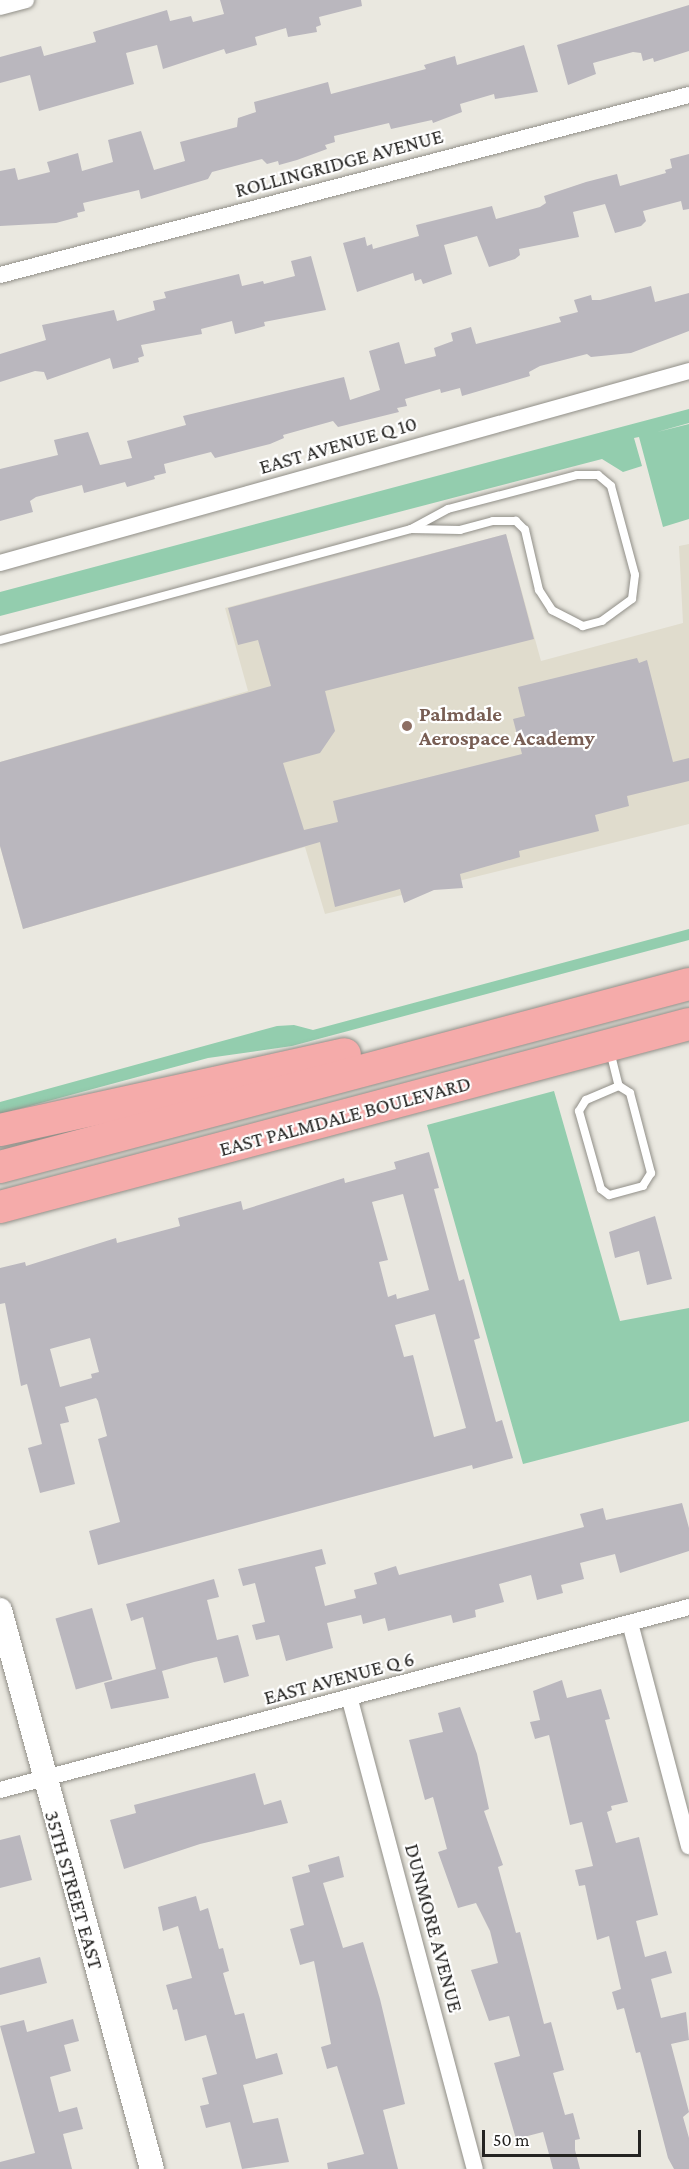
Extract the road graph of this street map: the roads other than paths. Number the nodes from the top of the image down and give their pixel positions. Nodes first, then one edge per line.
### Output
1 (26, 0) edge
2 (0, 7) edge
3 (689, 95) edge
4 (0, 275) edge
5 (689, 371) edge
6 (411, 529) junction
7 (0, 563) edge
8 (0, 640) edge
9 (689, 984) edge
10 (689, 1024) edge
11 (609, 1045) junction
12 (411, 1058) junction
13 (619, 1086) junction
14 (0, 1130) edge
15 (0, 1167) edge
16 (0, 1207) edge
17 (689, 1607) edge
18 (0, 1610) edge
19 (630, 1623) junction
20 (350, 1700) junction
21 (43, 1779) junction
22 (0, 1790) edge
23 (689, 1846) edge
24 (152, 2169) edge
25 (475, 2169) edge

1 - 2 street
3 - 4 street, ROLLINGRIDGE AVENUE
5 - 7 street, EAST AVENUE Q 10
6 - 6 lane
6 - 8 lane
9 - 12 highway, EAST PALMDALE BOULEVARD
10 - 11 highway, EAST PALMDALE BOULEVARD
11 - 13 lane
11 - 16 highway, EAST PALMDALE BOULEVARD
12 - 14 highway
12 - 15 highway, EAST PALMDALE BOULEVARD
13 - 13 lane
17 - 19 street, EAST AVENUE Q 6
18 - 21 street, 35TH STREET EAST
19 - 20 street, EAST AVENUE Q 6
19 - 23 street
20 - 21 street, EAST AVENUE Q 6
20 - 25 street, DUNMORE AVENUE
21 - 22 street, EAST AVENUE Q 6
21 - 24 street, 35TH STREET EAST

